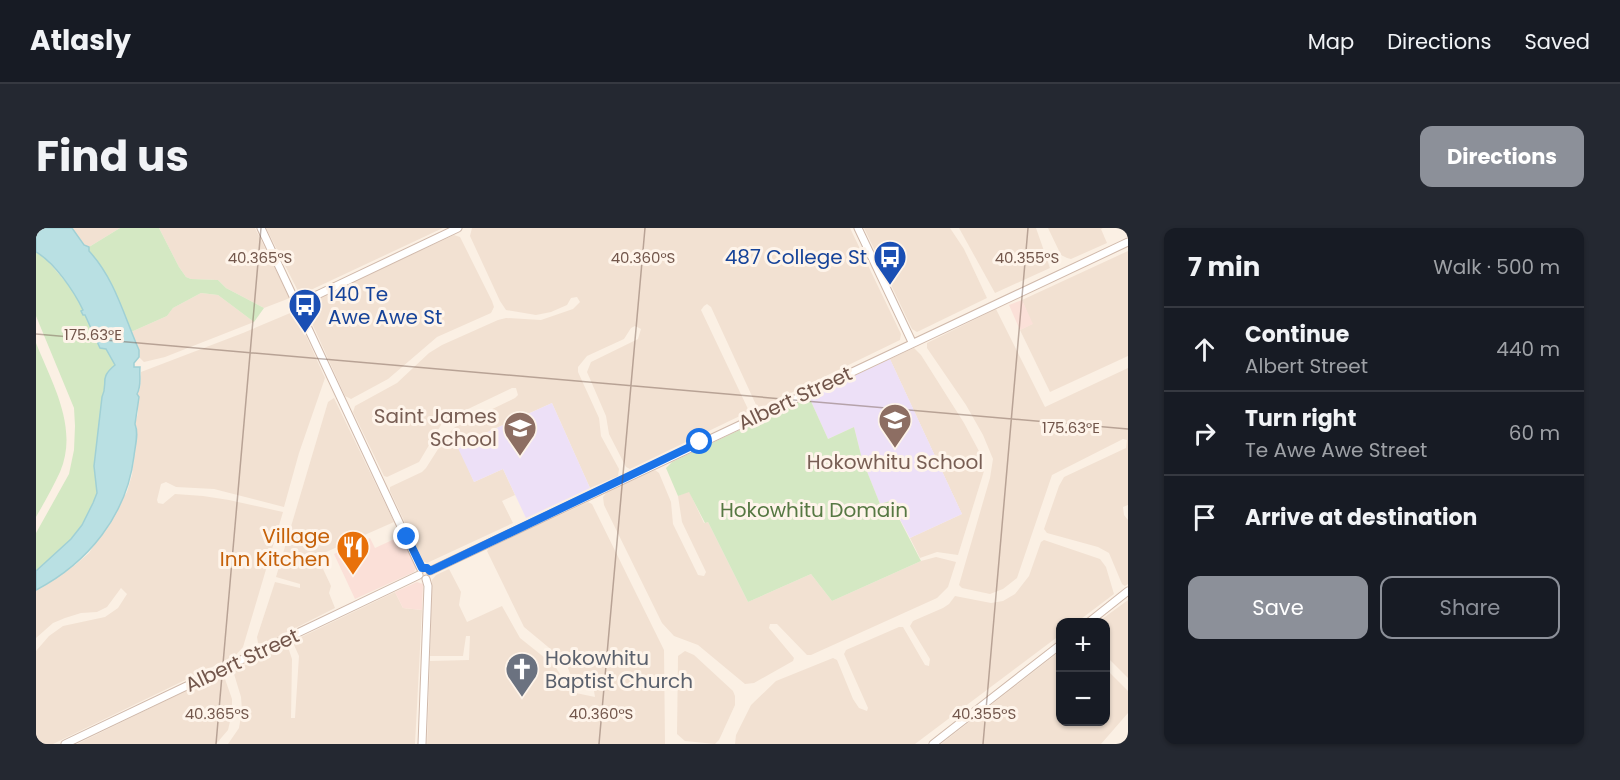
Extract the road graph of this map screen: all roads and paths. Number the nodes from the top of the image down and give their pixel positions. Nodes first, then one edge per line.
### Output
1 (261, 228) edge
2 (458, 228) edge
3 (858, 228) edge
4 (1128, 242) edge
5 (298, 304) junction
6 (912, 342) junction
7 (422, 574) junction
8 (1128, 591) edge
9 (1094, 618) edge
10 (1056, 648) edge
11 (65, 744) edge
12 (422, 744) edge
13 (933, 744) edge

1 - 5 main road
2 - 5 main road
3 - 6 main road
4 - 6 main road, Albert Street
5 - 7 main road
6 - 7 main road, Albert Street
7 - 11 main road, Albert Street
7 - 12 main road
8 - 9 main road
10 - 13 main road

